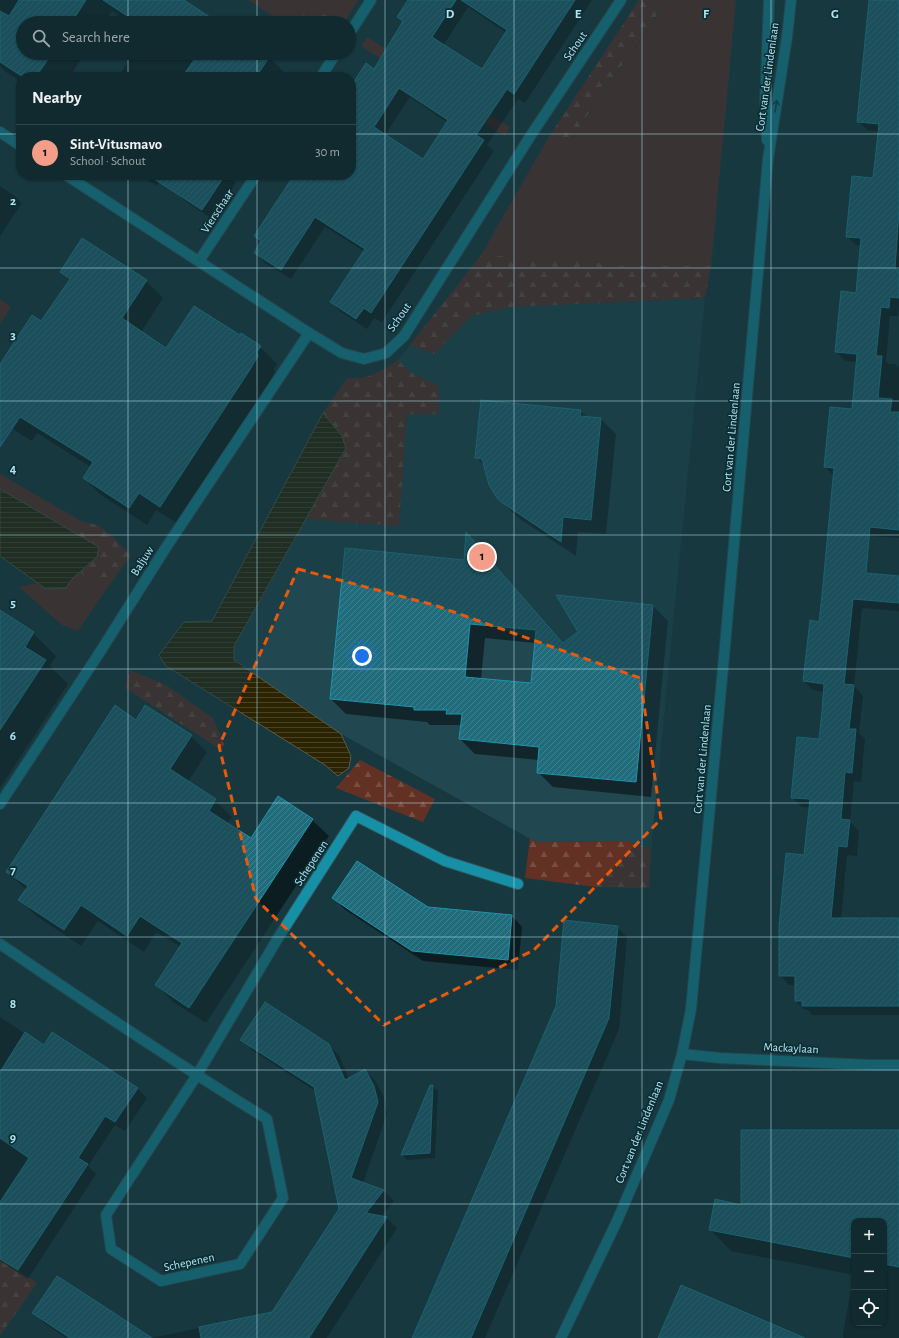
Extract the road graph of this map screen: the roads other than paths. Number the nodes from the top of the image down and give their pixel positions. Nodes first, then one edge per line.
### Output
1 (371, 0) edge
2 (621, 0) edge
3 (770, 0) edge
4 (791, 0) edge
5 (356, 23) edge
6 (331, 60) edge
7 (323, 72) edge
8 (0, 132) edge
9 (16, 143) edge
10 (768, 158) junction
11 (74, 180) edge
12 (253, 180) edge
13 (199, 261) junction
14 (309, 333) junction
15 (0, 804) edge
16 (518, 884) dead end
17 (0, 944) edge
18 (682, 1054) junction
19 (899, 1065) edge
20 (197, 1075) junction
21 (561, 1338) edge

1 - 5 street
2 - 14 street, Schout
3 - 10 street, Cort van der Lindenlaan
10 -> 4 street, Cort van der Lindenlaan
6 - 7 street
8 - 9 street
10 - 18 street, Cort van der Lindenlaan
11 - 13 street, Schout
12 - 13 street, Vierschaar
13 - 14 street, Schout
14 - 15 street, Baljuw
16 - 20 street, Schepenen
17 - 20 street, Schepenen
18 - 19 street, Mackaylaan
18 - 21 street, Cort van der Lindenlaan
20 - 20 street, Schepenen

